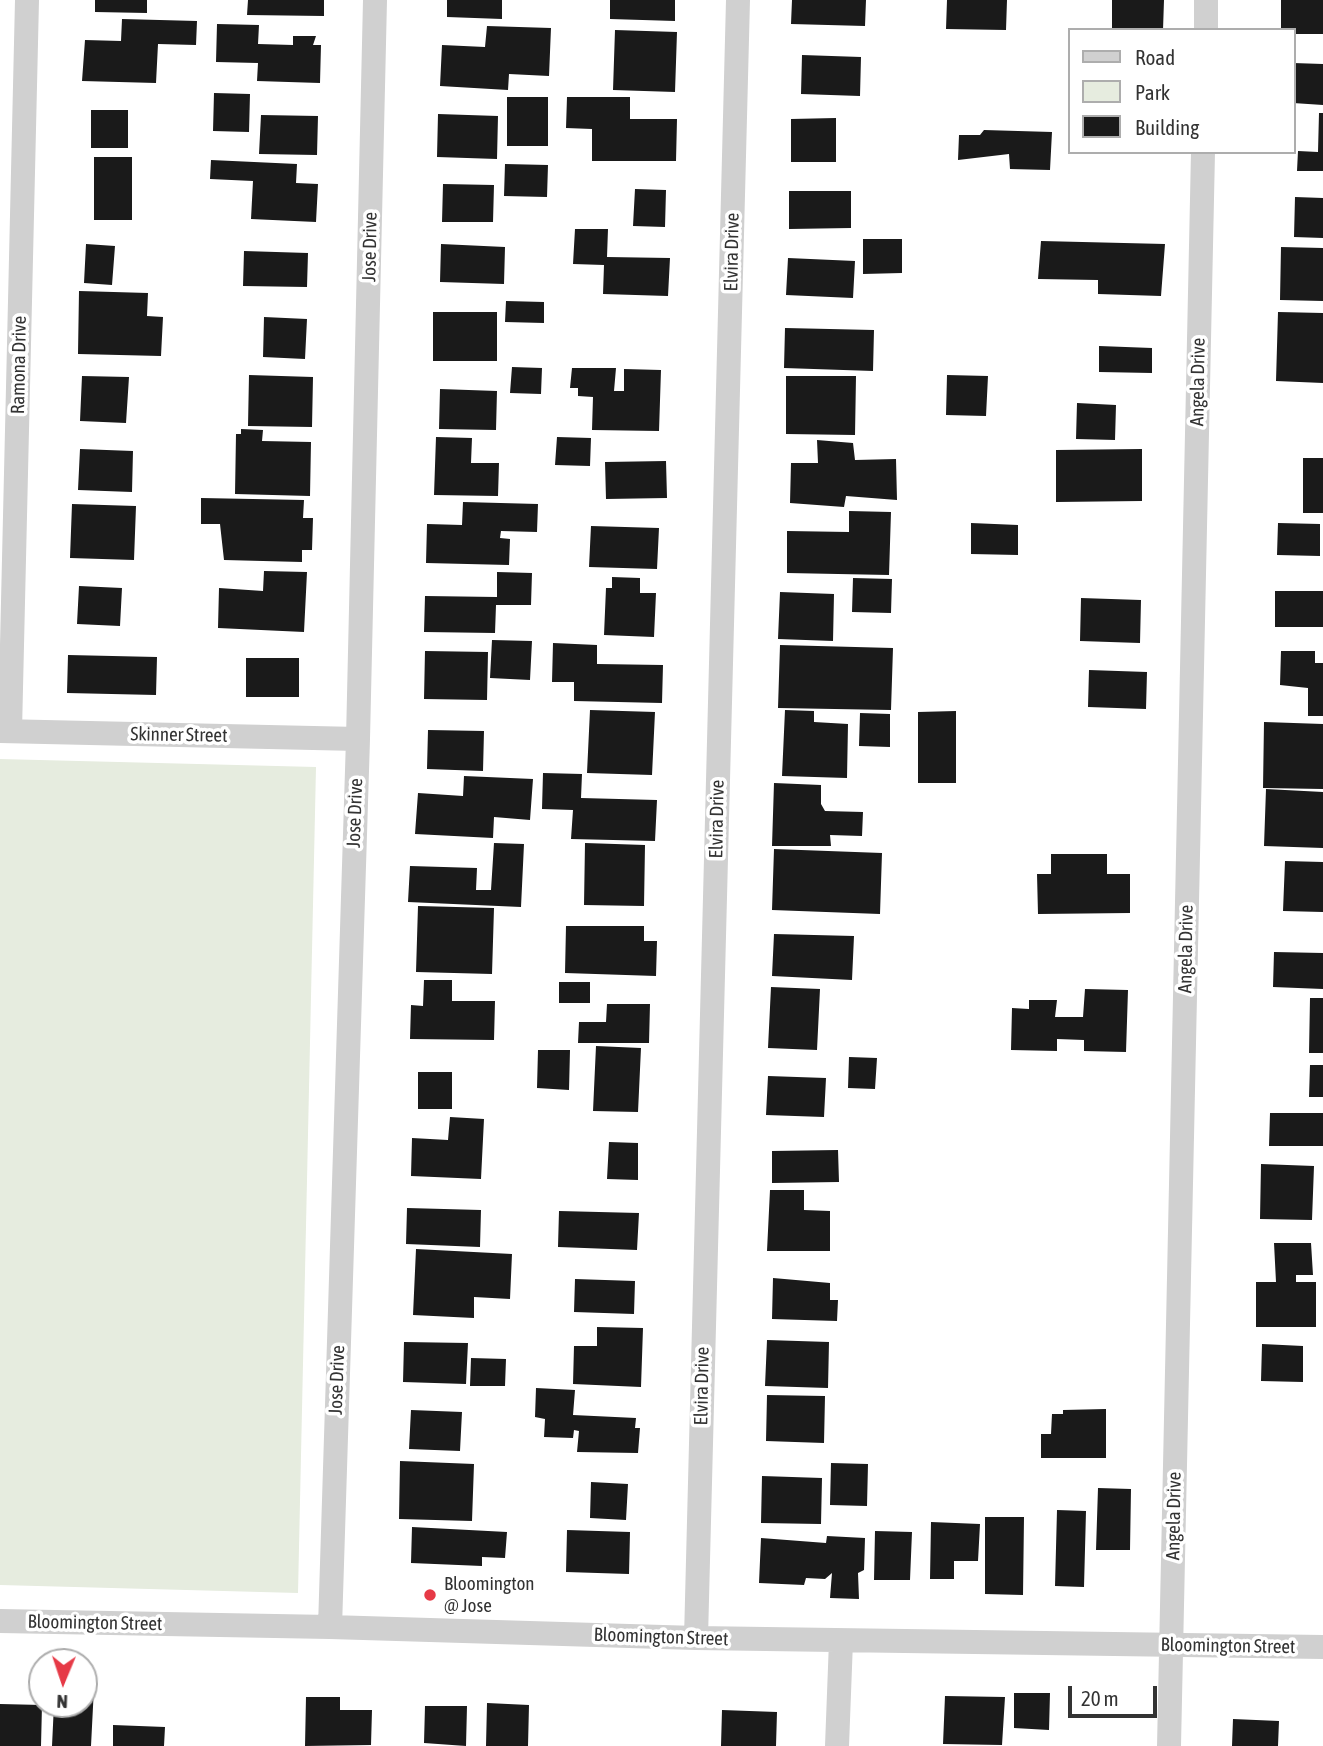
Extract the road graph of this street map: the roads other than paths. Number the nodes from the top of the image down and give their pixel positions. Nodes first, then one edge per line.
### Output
1 (27, 0) edge
2 (376, 0) edge
3 (738, 0) edge
4 (1206, 0) edge
5 (1206, 28) edge
6 (1203, 154) edge
7 (5, 730) edge
8 (358, 739) junction
9 (0, 1621) edge
10 (330, 1627) junction
11 (696, 1638) junction
12 (841, 1641) junction
13 (1172, 1645) junction
14 (1323, 1647) edge
15 (837, 1746) edge
16 (1169, 1746) edge

1 - 7 street, Ramona Drive
2 - 8 street, Jose Drive
3 - 11 street, Elvira Drive
4 - 5 street
6 - 13 street, Angela Drive
7 - 8 street, Skinner Street
8 - 10 street, Jose Drive
9 - 10 street, Bloomington Street
10 - 11 street, Bloomington Street
11 - 12 street, Bloomington Street
12 - 13 street, Bloomington Street
12 - 15 street
13 - 14 street, Bloomington Street
13 - 16 street, Angela Drive

